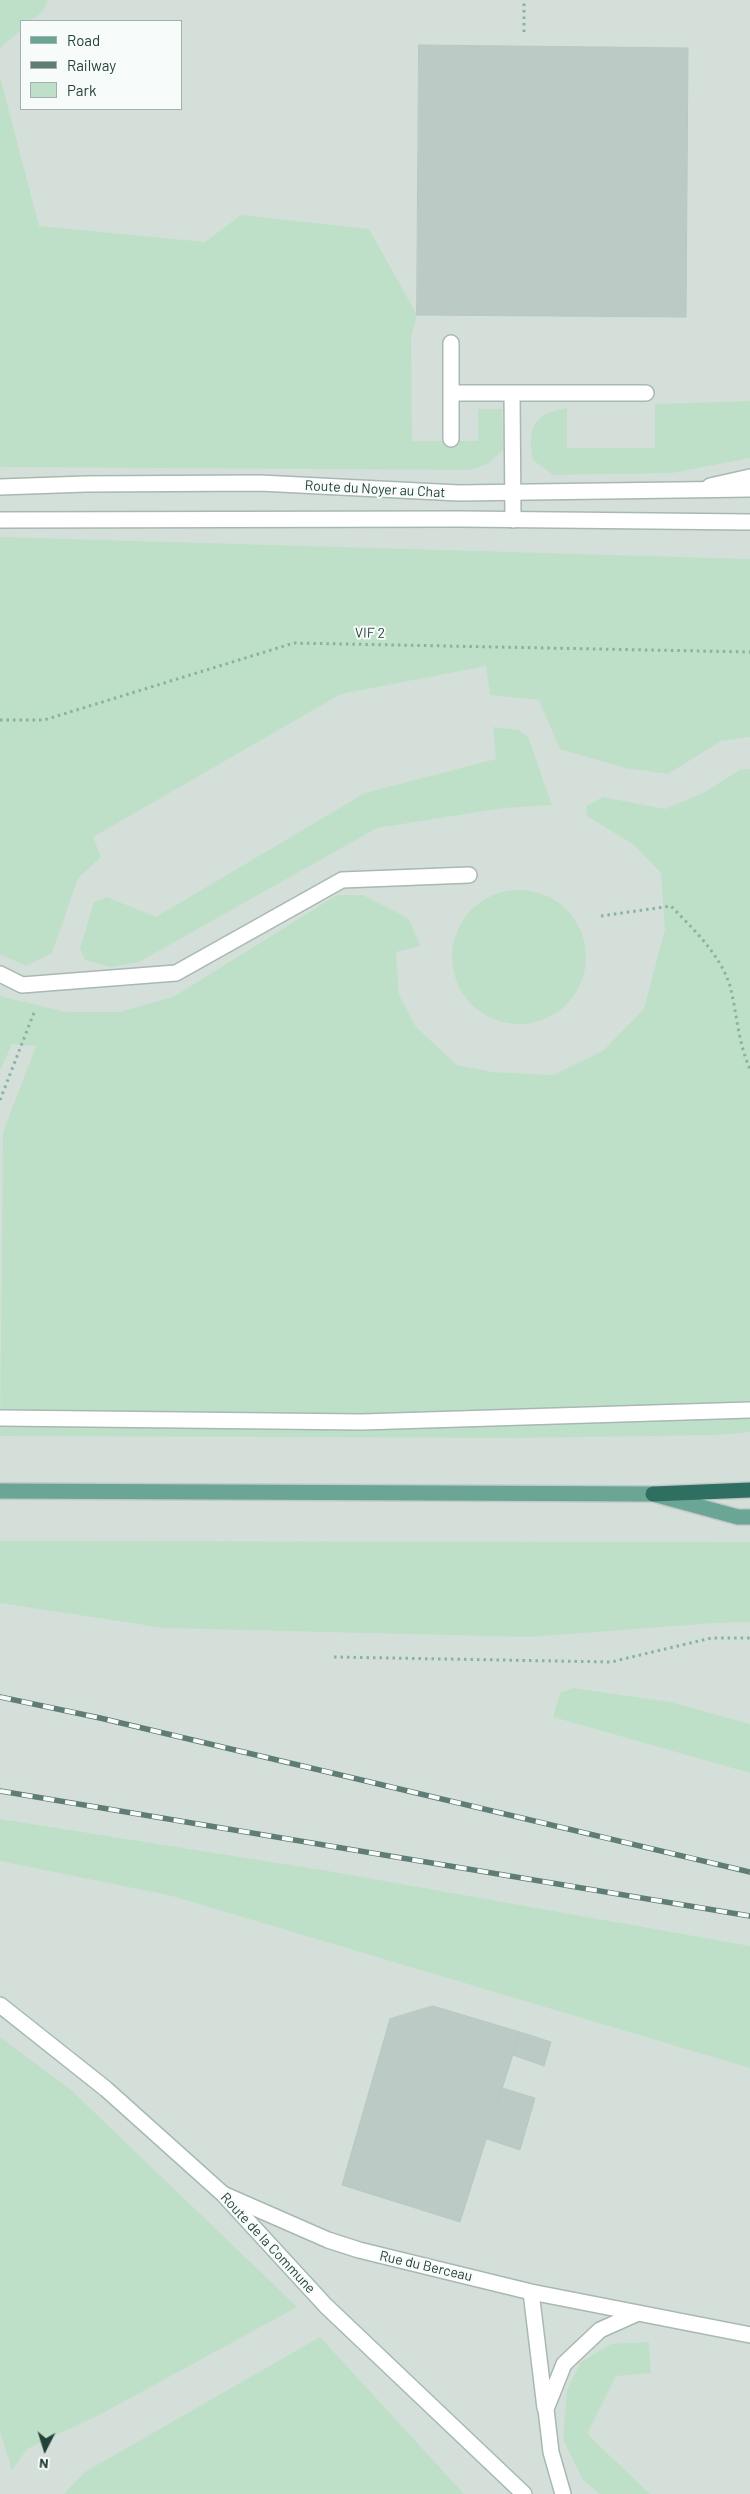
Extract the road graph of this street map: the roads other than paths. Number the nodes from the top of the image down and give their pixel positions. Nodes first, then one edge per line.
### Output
1 (451, 342) dead end
2 (451, 393) junction
3 (512, 393) junction
4 (646, 393) dead end
5 (451, 439) dead end
6 (750, 477) edge
7 (0, 487) edge
8 (701, 488) junction
9 (750, 489) edge
10 (513, 493) junction
11 (0, 520) edge
12 (513, 520) junction
13 (750, 522) edge
14 (469, 875) dead end
15 (0, 974) edge
16 (750, 1410) edge
17 (0, 1418) edge
18 (750, 1490) edge
19 (0, 1491) edge
20 (653, 1494) junction
21 (750, 1517) edge
22 (0, 2005) edge
23 (223, 2194) junction
24 (531, 2292) junction
25 (636, 2314) junction
26 (750, 2335) edge
27 (546, 2409) junction
28 (524, 2494) edge
29 (563, 2494) edge

1 - 2 street
2 - 3 street
2 - 5 street
3 - 4 street
3 - 10 street
6 - 8 street
7 - 10 street, Route du Noyer au Chat
8 - 9 street, Route du Noyer au Chat
8 - 10 street, Route du Noyer au Chat
10 - 12 street
11 - 12 street, Route du Noyer au Chat
12 - 13 street, Route du Noyer au Chat
14 - 15 street
16 - 17 street
18 - 20 highway
19 - 20 main road
20 - 21 main road
22 - 23 street, Route de la Commune
23 - 24 street, Rue du Berceau
23 - 28 street, Route de la Commune
24 - 25 street, Rue du Berceau
24 - 27 street
25 - 26 street, Rue du Berceau
25 - 27 street
27 - 29 street

